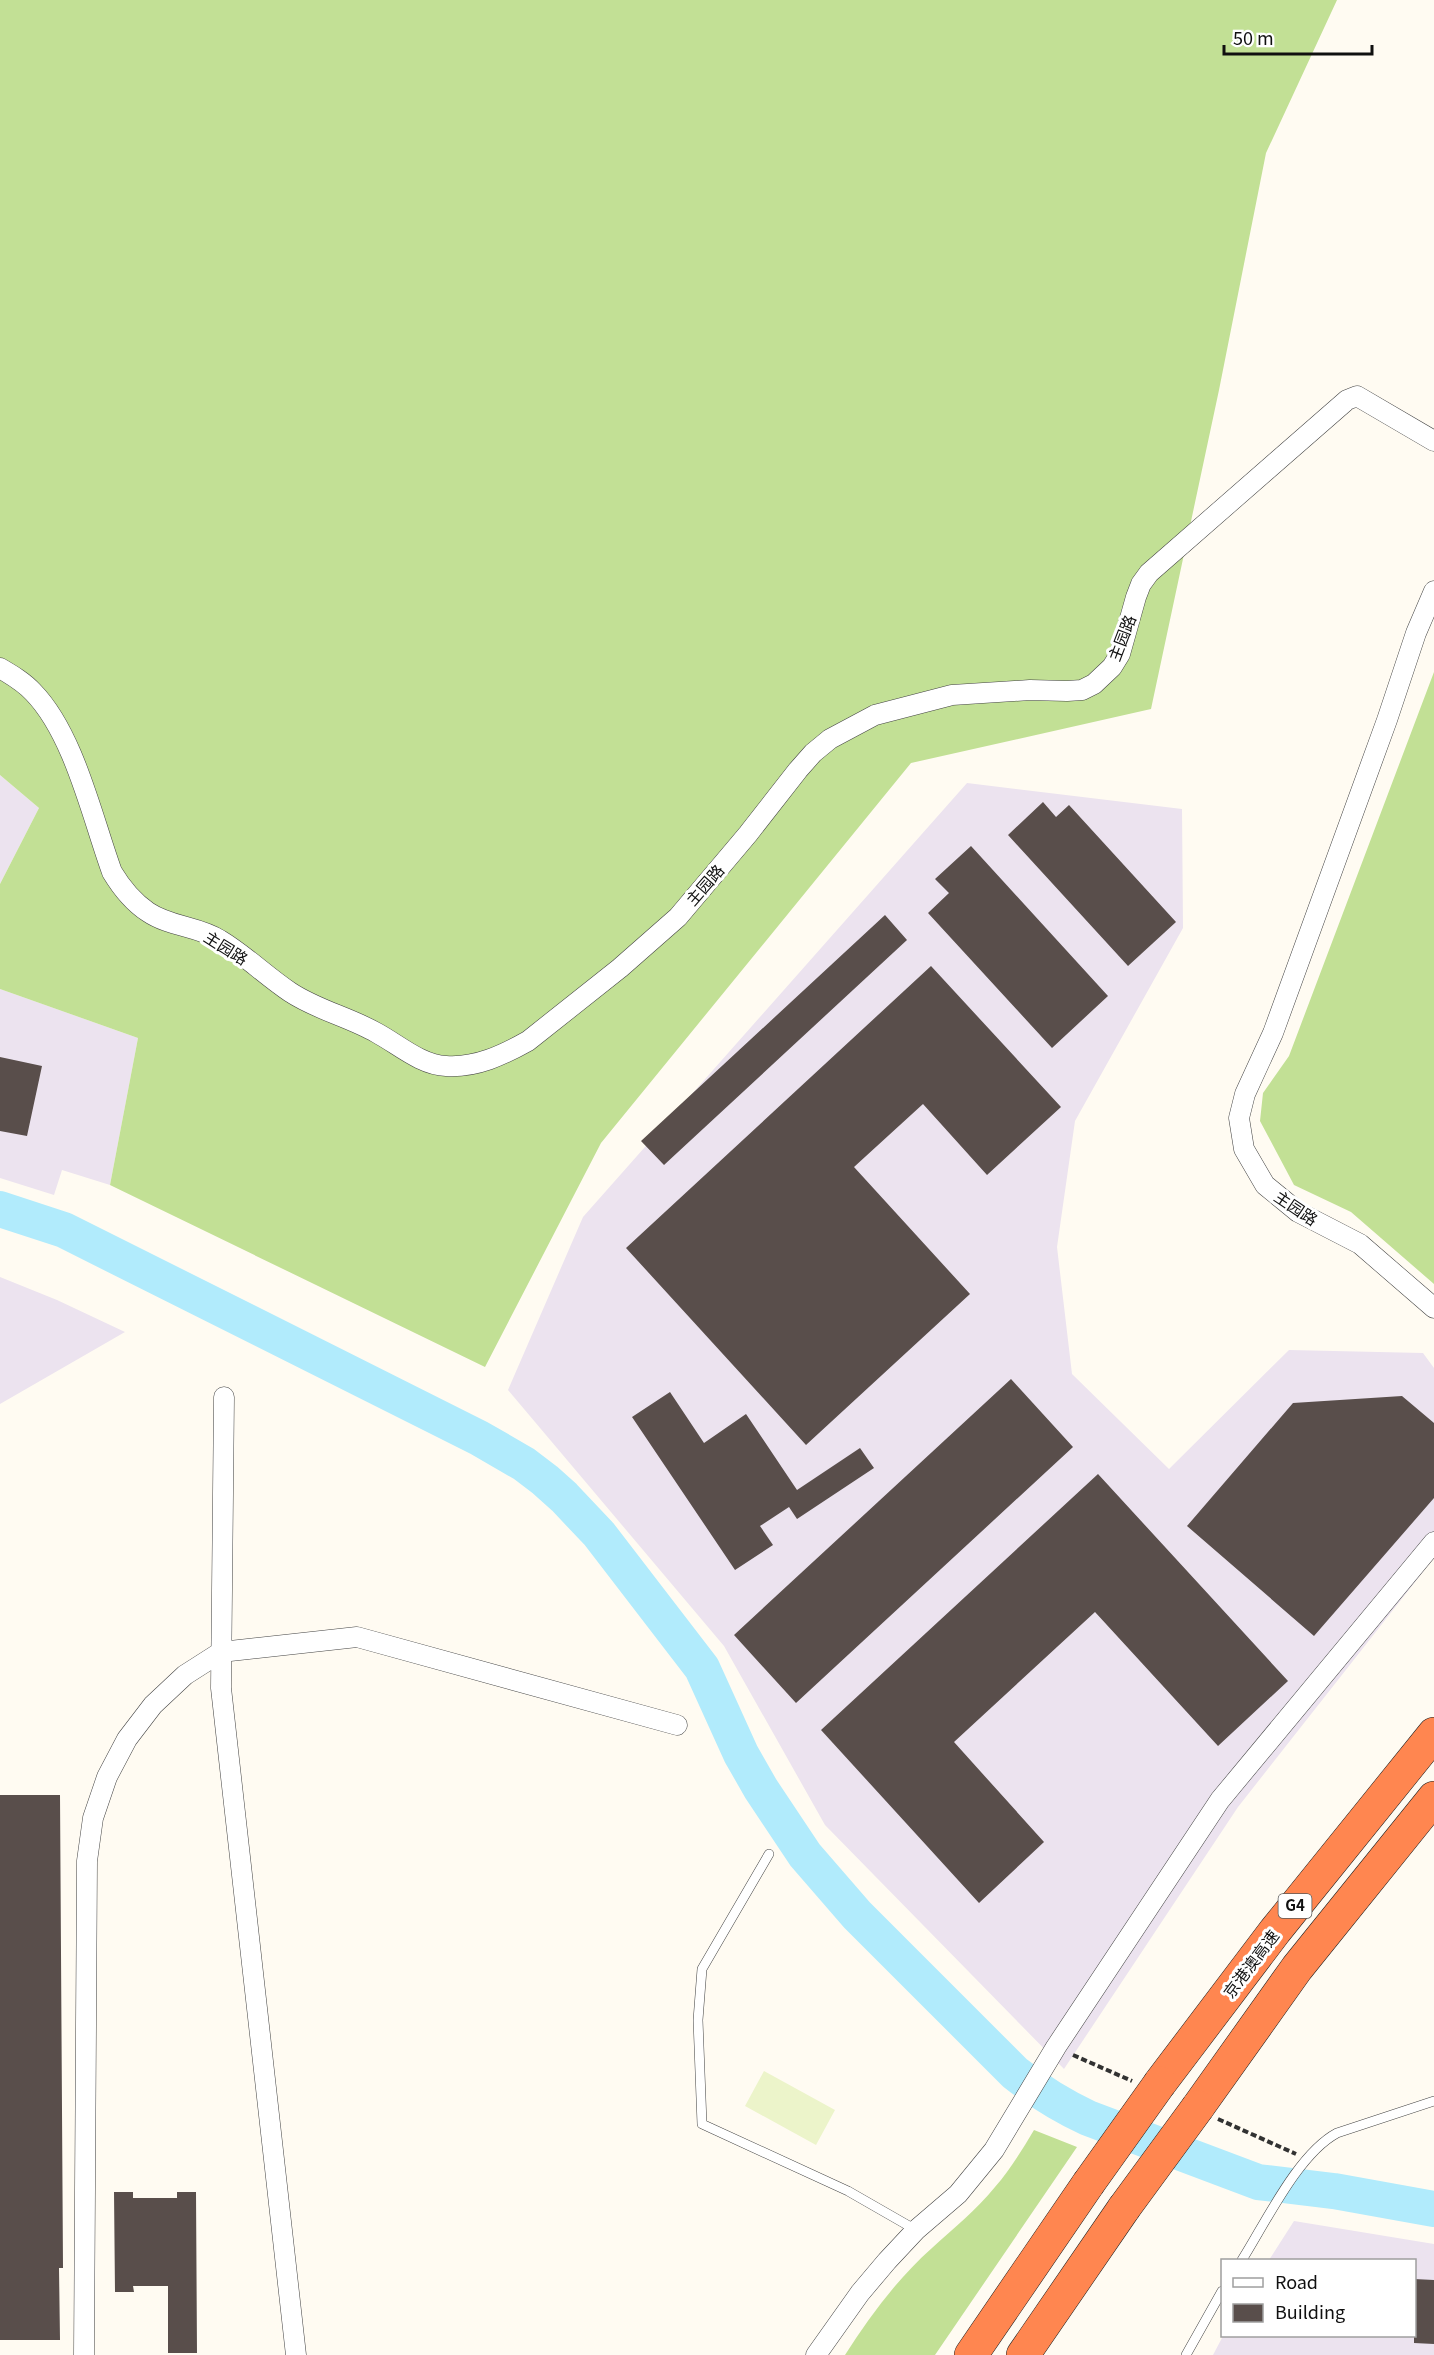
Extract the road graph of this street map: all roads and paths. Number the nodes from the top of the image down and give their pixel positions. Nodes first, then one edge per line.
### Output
1 (1434, 441) edge
2 (1434, 591) edge
3 (0, 668) edge
4 (1434, 1308) edge
5 (224, 1397) dead end
6 (1434, 1542) edge
7 (222, 1652) junction
8 (677, 1725) dead end
9 (1434, 1734) edge
10 (1434, 1797) edge
11 (769, 1854) dead end
12 (1434, 2102) edge
13 (915, 2230) junction
14 (1243, 2259) edge
15 (1221, 2293) edge
16 (84, 2355) edge
17 (296, 2355) edge
18 (816, 2355) edge
19 (971, 2355) edge
20 (1023, 2355) edge
21 (1186, 2355) edge

1 - 3 street, 主园路
2 - 4 street, 主园路
5 - 7 street
6 - 13 street
7 - 8 street
7 - 16 street
7 - 17 street
9 - 19 highway, 京港澳高速 / G4, bridge
10 - 20 highway, G4, bridge
11 - 13 lane
12 - 14 lane
13 - 18 street
15 - 21 lane

